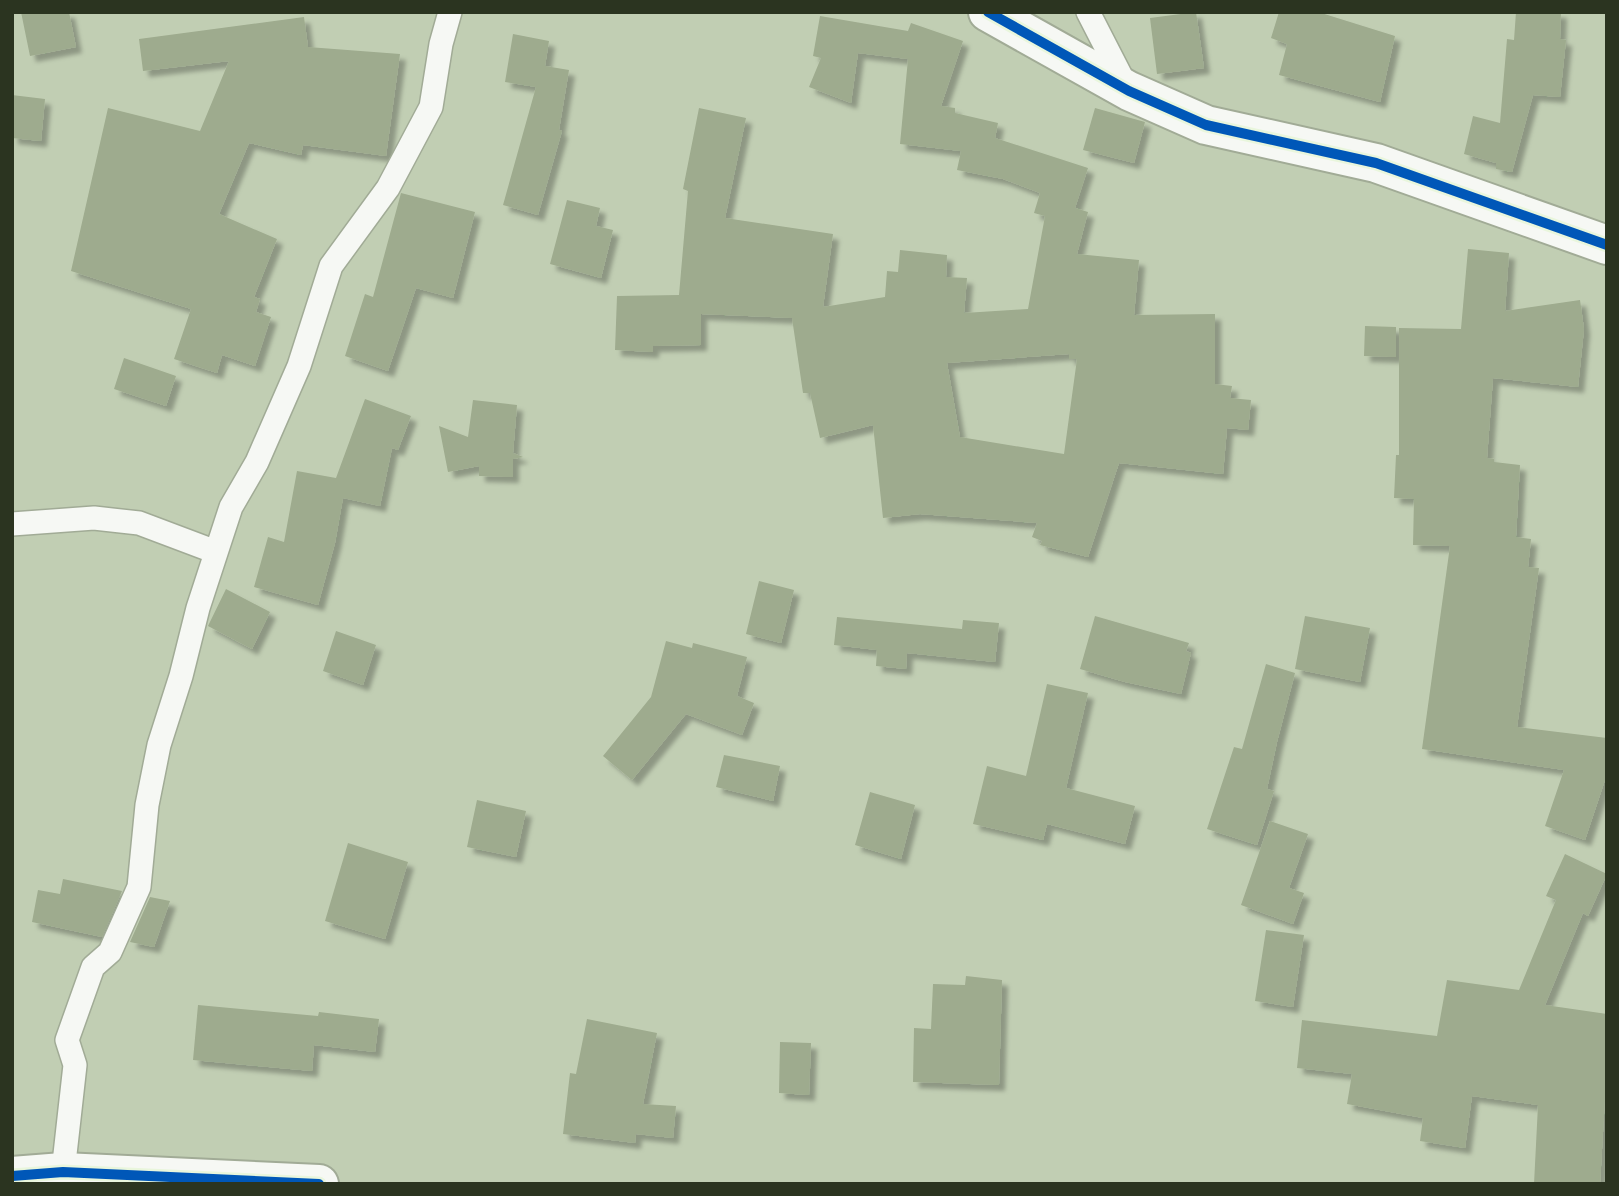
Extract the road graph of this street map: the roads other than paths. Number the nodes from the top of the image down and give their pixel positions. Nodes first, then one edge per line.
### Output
1 (450, 12) edge
2 (988, 12) edge
3 (1088, 12) edge
4 (1129, 91) junction
5 (1607, 245) edge
6 (12, 524) edge
7 (216, 552) junction
8 (63, 1172) junction
9 (12, 1176) edge
10 (318, 1184) edge

1 - 7 lane
2 - 4 street
3 - 4 lane
4 - 5 street
6 - 7 lane
7 - 8 lane
8 - 9 street
8 - 10 street

